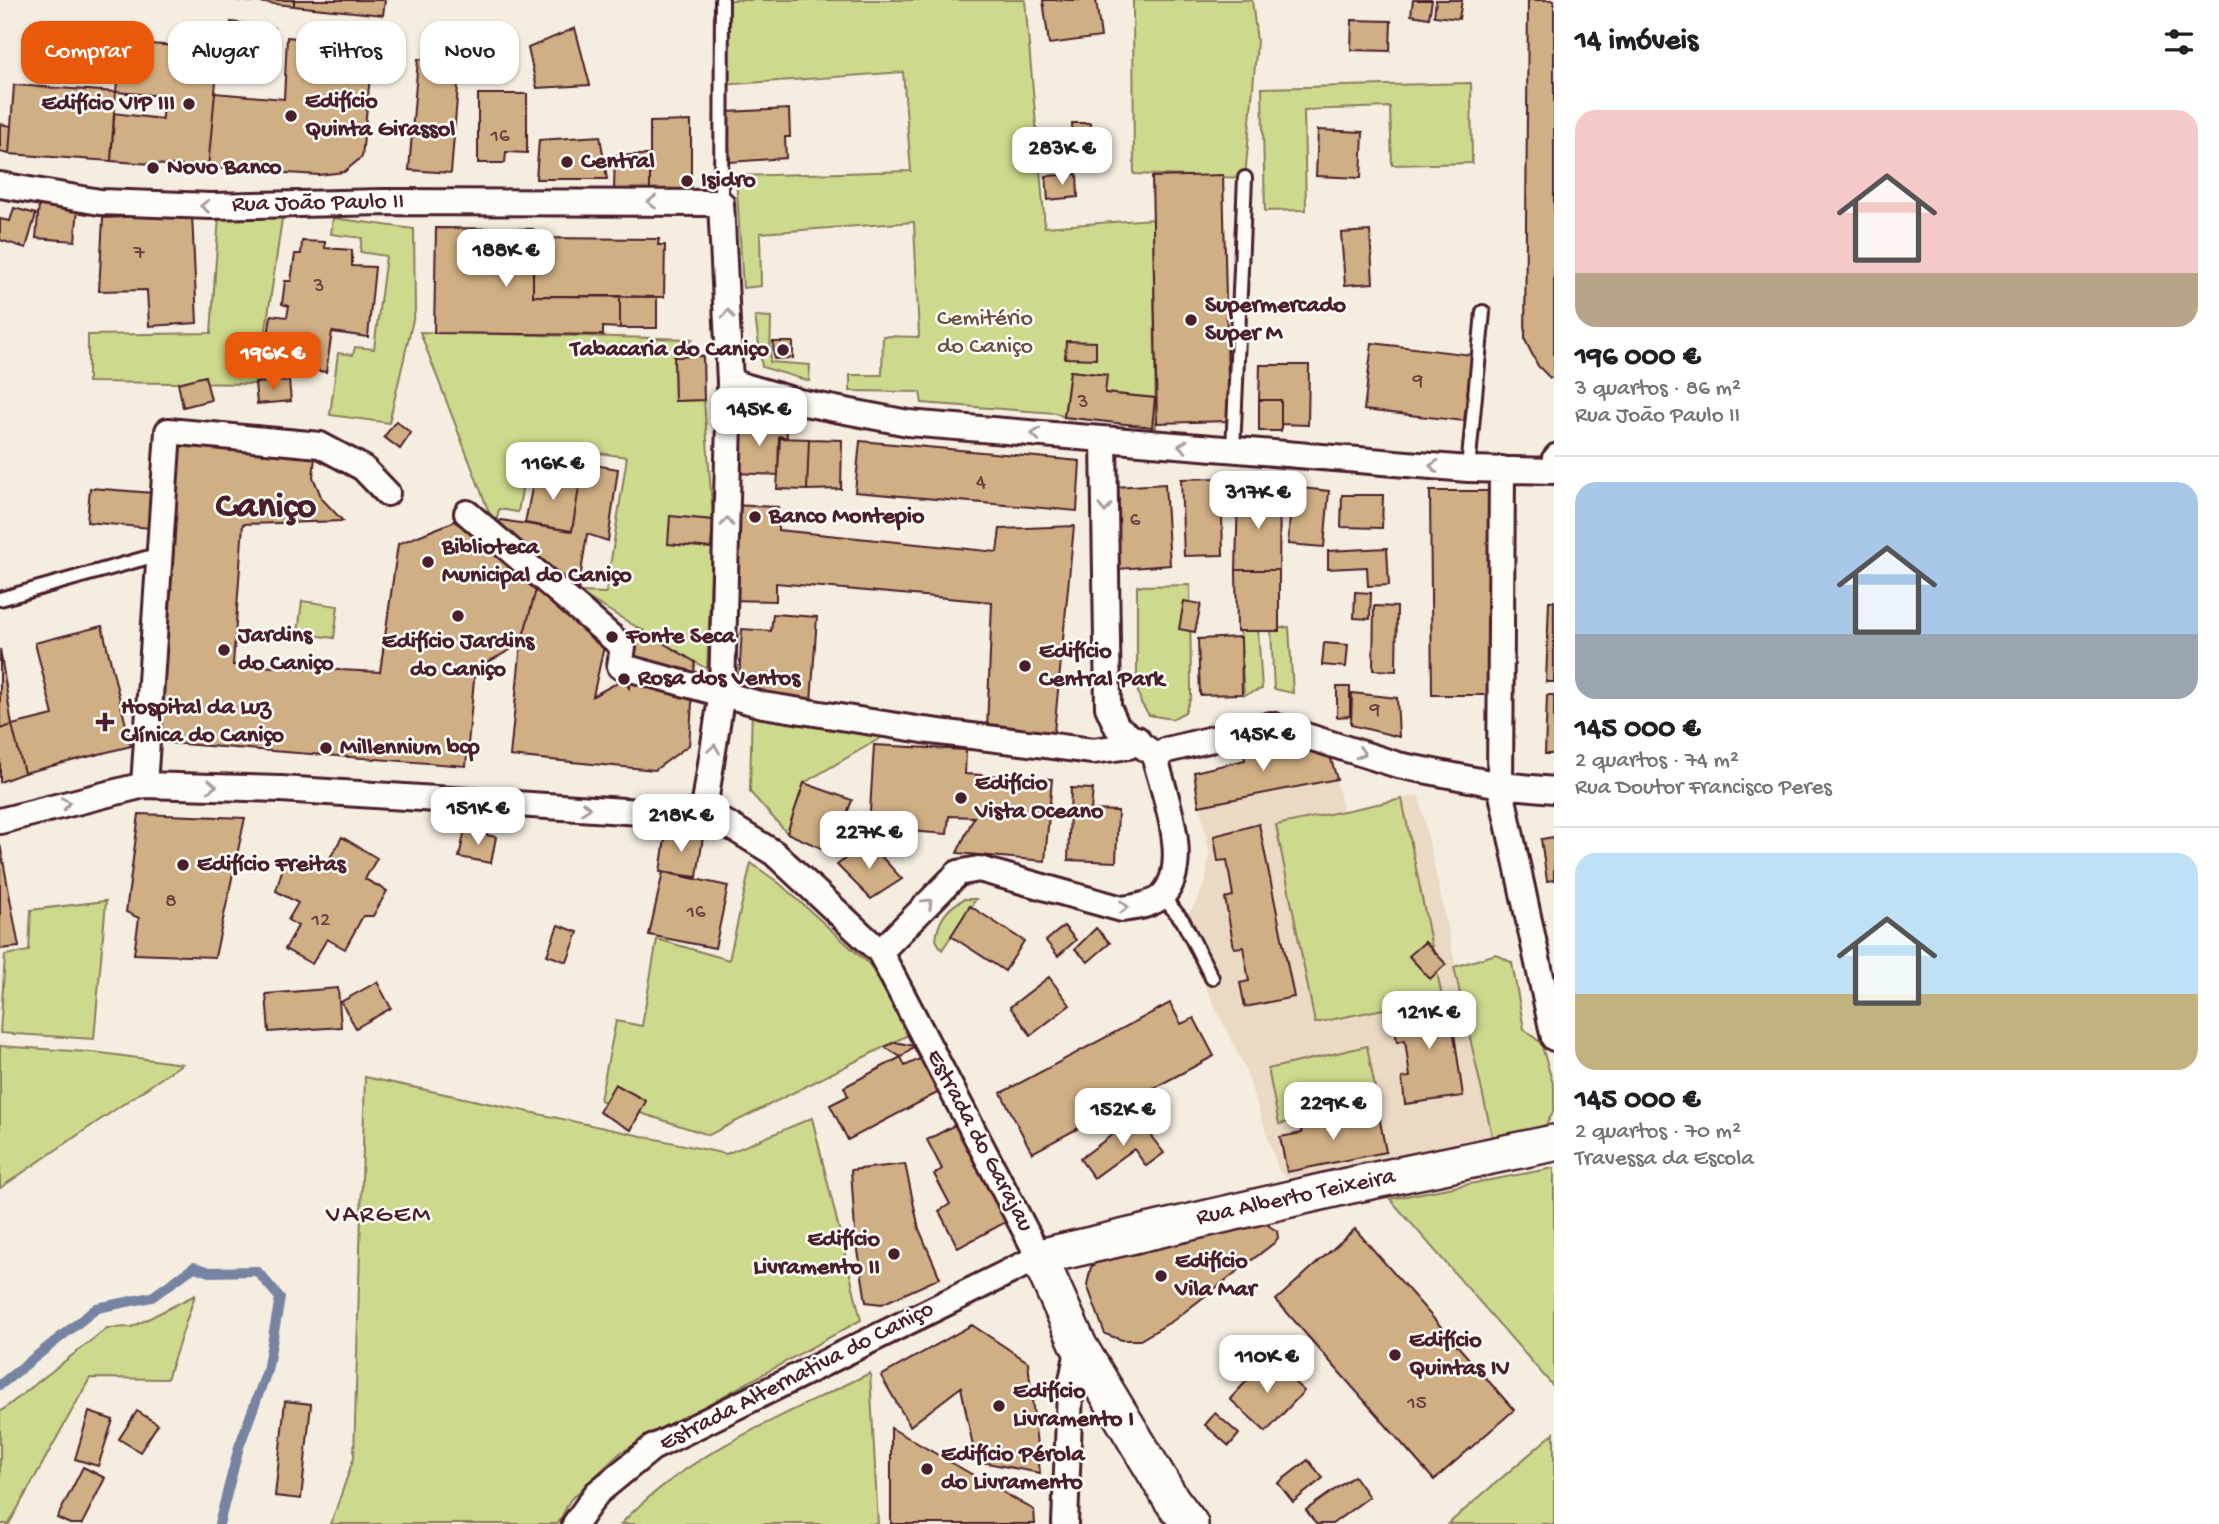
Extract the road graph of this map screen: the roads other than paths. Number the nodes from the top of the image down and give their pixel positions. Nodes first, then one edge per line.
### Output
1 (722, 0) edge
2 (1245, 178) dead end
3 (0, 185) edge
4 (721, 203) junction
5 (1483, 312) dead end
6 (730, 382) junction
7 (1104, 440) junction
8 (1233, 450) junction
9 (1545, 464) edge
10 (1468, 469) junction
11 (1502, 469) junction
12 (387, 493) dead end
13 (467, 513) dead end
14 (160, 554) junction
15 (0, 599) edge
16 (722, 692) junction
17 (1137, 739) junction
18 (1155, 758) junction
19 (144, 785) junction
20 (1500, 785) junction
21 (1554, 790) edge
22 (703, 816) junction
23 (0, 821) edge
24 (1162, 896) junction
25 (880, 952) junction
26 (1212, 978) dead end
27 (1554, 1038) edge
28 (1554, 1143) edge
29 (1040, 1257) junction
30 (1079, 1346) junction
31 (575, 1524) edge
32 (1065, 1524) edge
33 (1190, 1524) edge

1 - 4 lane
2 - 8 lane
4 -> 3 street, Rua João Paulo II
6 -> 4 street
5 - 10 lane
7 -> 6 street
16 -> 6 street
8 -> 7 street
7 -> 17 street
10 -> 8 street
9 - 11 street
10 - 11 street
11 - 20 street
12 - 14 street
13 - 16 street
14 - 15 lane
14 - 19 street
16 - 17 street
22 -> 16 street
17 - 18 street
18 -> 20 street
18 - 24 street
19 -> 22 street, Estrada do Garajau
23 -> 19 street, Estrada do Garajau
20 - 21 street
20 - 27 street
22 - 25 street, Estrada do Garajau
25 -> 24 street
24 - 26 lane
25 - 29 street, Estrada do Garajau
28 - 29 street, Rua Alberto Teixeira
29 - 30 street, Estrada do Garajau
29 - 31 street, Estrada Alternativa do Caniço
30 - 32 street
30 - 33 street, Estrada do Garajau

